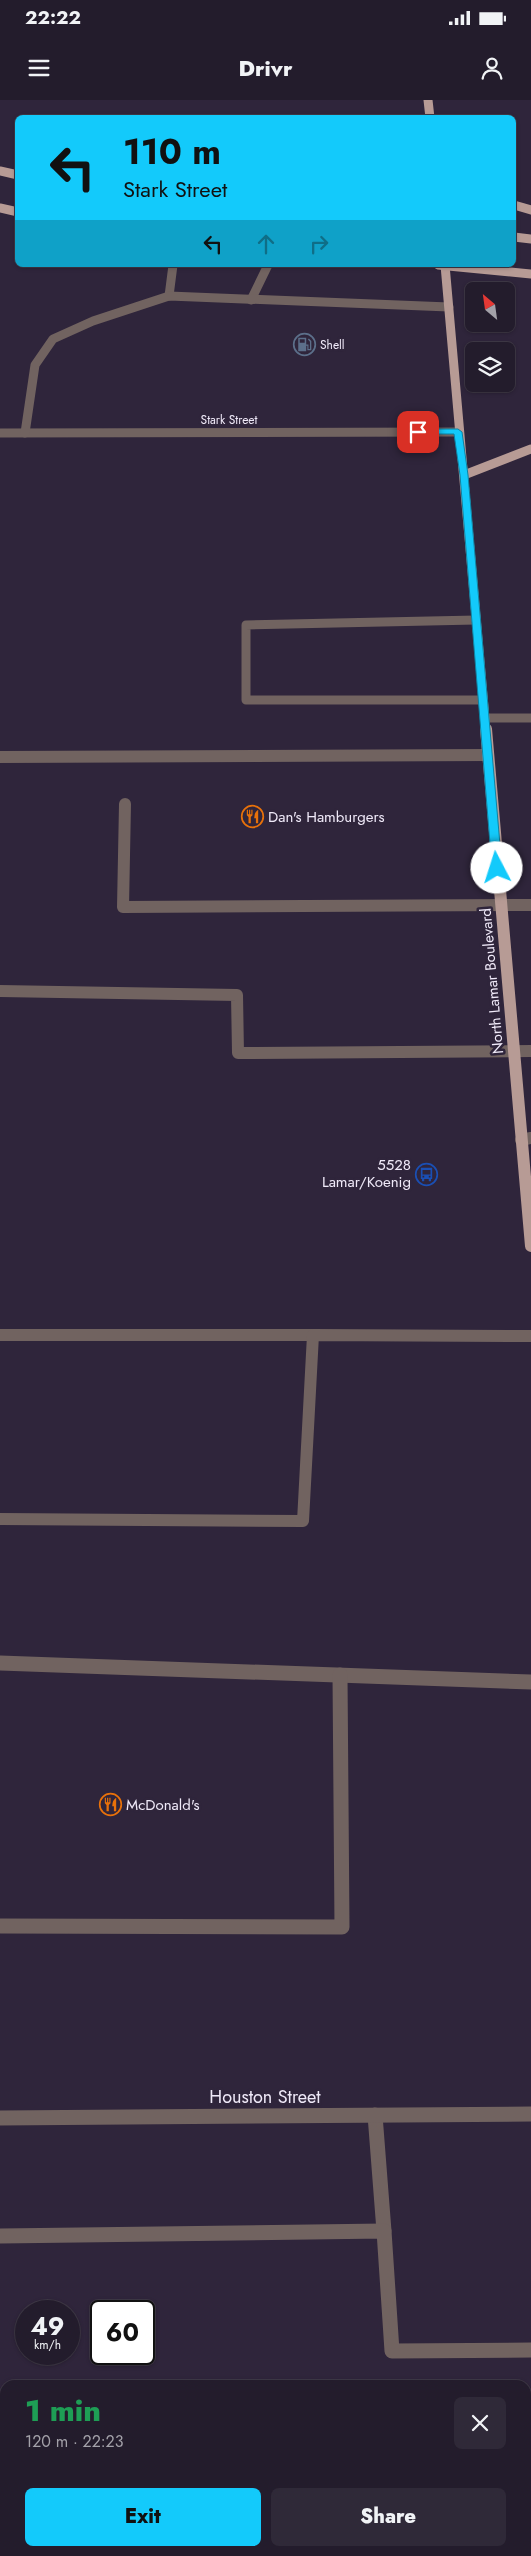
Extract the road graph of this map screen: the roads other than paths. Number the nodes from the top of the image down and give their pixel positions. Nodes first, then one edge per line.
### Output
1 (428, 100) edge
2 (430, 115) edge
3 (0, 171) edge
4 (15, 174) edge
5 (516, 206) edge
6 (0, 208) edge
7 (531, 210) edge
8 (15, 211) edge
9 (516, 237) edge
10 (531, 239) edge
11 (173, 267) edge
12 (267, 267) edge
13 (443, 267) edge
14 (463, 267) edge
15 (531, 274) edge
16 (169, 296) junction
17 (251, 300) junction
18 (449, 307) junction
19 (24, 432) junction
20 (458, 432) junction
21 (0, 433) edge
22 (531, 449) edge
23 (464, 475) junction
24 (476, 620) junction
25 (483, 700) junction
26 (485, 718) junction
27 (531, 718) edge
28 (488, 755) junction
29 (0, 757) edge
30 (125, 804) dead end
31 (501, 905) junction
32 (531, 905) edge
33 (0, 991) edge
34 (513, 1051) junction
35 (531, 1051) edge
36 (526, 1139) edge
37 (531, 1246) edge
38 (0, 1334) edge
39 (313, 1335) junction
40 (531, 1336) edge
41 (0, 1519) edge
42 (0, 1663) edge
43 (340, 1675) junction
44 (531, 1682) edge
45 (0, 1926) edge
46 (531, 2114) edge
47 (374, 2115) junction
48 (0, 2118) edge
49 (384, 2231) junction
50 (0, 2236) edge
51 (531, 2350) edge

1 - 2 main road
3 - 4 main road
5 - 7 main road
6 - 8 main road
9 - 10 main road
11 - 16 street
12 - 17 street
13 - 18 main road, North Lamar Boulevard
14 - 15 main road
16 - 17 street
16 - 19 street
17 - 18 street
18 - 20 main road, North Lamar Boulevard
19 - 20 street, Stark Street
19 - 21 street, Stark Street
20 - 23 main road, North Lamar Boulevard
22 - 23 main road
23 - 24 main road, North Lamar Boulevard
24 - 25 main road, North Lamar Boulevard
24 - 25 street
25 - 26 main road, North Lamar Boulevard
26 - 27 street
26 - 28 main road, North Lamar Boulevard
28 - 29 street
28 - 31 main road, North Lamar Boulevard
30 - 31 street
31 - 32 street
31 - 34 main road, North Lamar Boulevard
33 - 34 street
34 - 35 street
34 - 36 main road, North Lamar Boulevard
36 - 37 main road, North Lamar Boulevard
38 - 39 street
39 - 40 street
39 - 41 street
42 - 43 street
43 - 44 street
43 - 45 street
46 - 47 street, Houston Street
47 - 48 street, Houston Street
47 - 49 street
49 - 50 street
49 - 51 street

